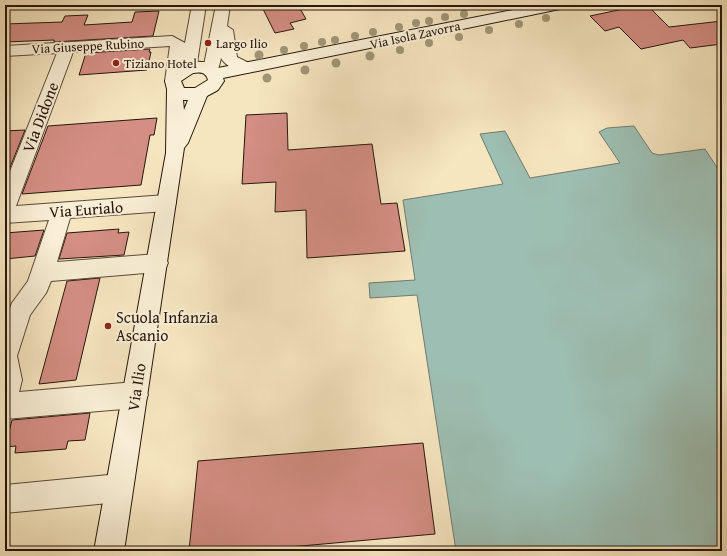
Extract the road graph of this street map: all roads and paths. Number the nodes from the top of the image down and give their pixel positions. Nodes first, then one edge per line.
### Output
1 (199, 5) edge
2 (560, 5) edge
3 (223, 9) edge
4 (172, 41) joint
5 (67, 47) junction
6 (5, 51) edge
7 (271, 64) junction
8 (245, 68) junction
9 (188, 69) junction
10 (210, 81) junction
11 (174, 85) junction
12 (175, 153) junction
13 (166, 203) junction
14 (5, 209) edge
15 (62, 210) junction
16 (5, 214) edge
17 (157, 263) junction
18 (42, 272) junction
19 (135, 395) junction
20 (5, 396) edge
21 (5, 406) edge
22 (119, 488) junction
23 (5, 499) edge
24 (109, 551) edge

1 - 9 street
2 - 7 street, Via Isola Zavorra
3 - 8 street
3 - 10 street, Via Ilio
4 - 5 street, Via Giuseppe Rubino
4 - 11 street, Via Ilio
5 - 6 street, Via Giuseppe Rubino
5 - 14 street, Via Didone
7 - 8 street, Via Isola Zavorra
7 - 10 street, Via Isola Zavorra
8 - 10 street, Via Isola Zavorra
9 - 10 street
9 - 11 street
10 - 11 street
10 - 12 street, Via Ilio
11 - 12 street, Via Ilio
12 - 13 street, Via Ilio
13 - 15 street, Via Eurialo
13 - 17 street, Via Ilio
15 - 16 street, Via Eurialo
15 - 18 street
17 - 18 street
17 - 19 street, Via Ilio
18 - 20 street
19 - 21 street
19 - 22 street, Via Ilio
22 - 23 street
22 - 24 street, Via Ilio

